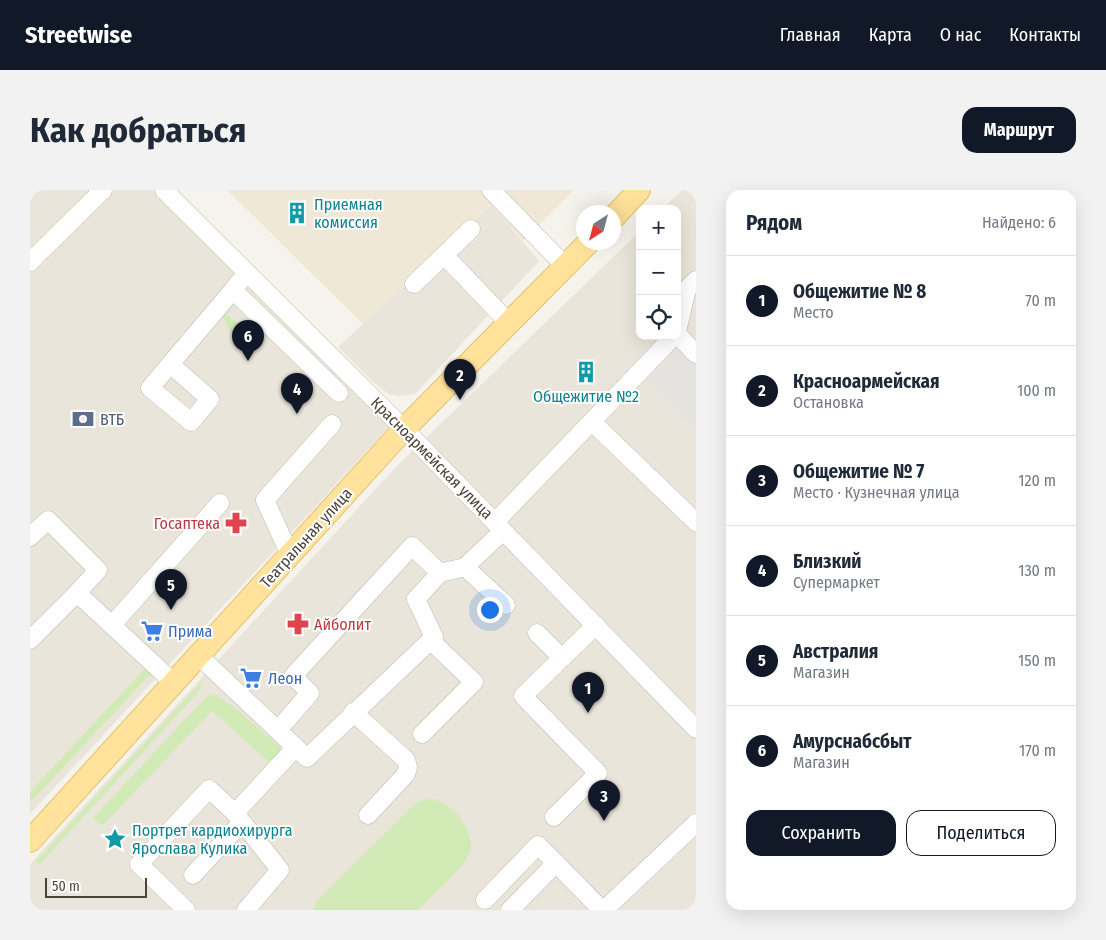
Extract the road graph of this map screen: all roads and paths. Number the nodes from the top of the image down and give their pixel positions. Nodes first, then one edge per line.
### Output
1 (103, 190) edge
2 (164, 190) edge
3 (491, 190) edge
4 (639, 190) edge
5 (621, 209) edge
6 (471, 228) dead end
7 (582, 250) edge
8 (444, 255) junction
9 (30, 262) edge
10 (566, 267) junction
11 (247, 273) junction
12 (696, 280) edge
13 (414, 284) dead end
14 (233, 290) junction
15 (681, 314) edge
16 (510, 324) junction
17 (681, 339) edge
18 (670, 340) edge
19 (696, 354) edge
20 (170, 364) dead end
21 (339, 393) dead end
22 (592, 422) junction
23 (332, 424) dead end
24 (404, 429) junction
25 (220, 504) dead end
26 (696, 522) edge
27 (499, 526) junction
28 (30, 537) edge
29 (290, 555) junction
30 (465, 567) junction
31 (440, 573) junction
32 (77, 594) junction
33 (506, 605) dead end
34 (112, 625) junction
35 (596, 625) junction
36 (536, 634) dead end
37 (30, 640) edge
38 (431, 641) junction
39 (199, 656) junction
40 (562, 658) junction
41 (174, 682) junction
42 (353, 712) junction
43 (696, 729) edge
44 (278, 730) junction
45 (422, 734) dead end
46 (295, 748) junction
47 (368, 815) dead end
48 (239, 817) junction
49 (554, 817) dead end
50 (696, 824) edge
51 (30, 841) edge
52 (556, 863) junction
53 (193, 875) dead end
54 (485, 900) dead end
55 (186, 910) edge
56 (246, 910) edge
57 (510, 910) edge
58 (603, 910) edge

1 - 9 street
2 - 11 street, Красноармейская улица
3 - 10 street
4 - 5 main road
6 - 8 street
7 - 10 main road, Театральная улица
8 - 13 street
8 - 16 street
10 - 16 main road, Театральная улица
11 - 14 street
11 - 24 street, Красноармейская улица
12 - 15 street
14 - 20 street
14 - 21 street
16 - 24 main road, Театральная улица
17 - 19 street
18 - 22 street
22 - 26 street
22 - 27 street
23 - 29 street
24 - 27 street, Красноармейская улица
24 - 29 main road, Театральная улица
25 - 34 street
27 - 30 street
27 - 35 street, Красноармейская улица
28 - 32 street
29 - 39 main road, Театральная улица
30 - 31 street
30 - 33 street
31 - 38 street
31 - 44 street
32 - 34 street
32 - 37 street
34 - 41 street
35 - 40 street
35 - 43 street, Красноармейская улица
36 - 40 street
38 - 42 street
38 - 45 street
39 - 41 main road, Театральная улица
39 - 44 street
40 - 49 street
41 - 51 main road, Театральная улица
42 - 46 street
42 - 47 street
44 - 46 street
46 - 48 street
48 - 53 street
48 - 55 street
48 - 56 street
50 - 58 street
52 - 54 street
52 - 57 street
52 - 58 street

